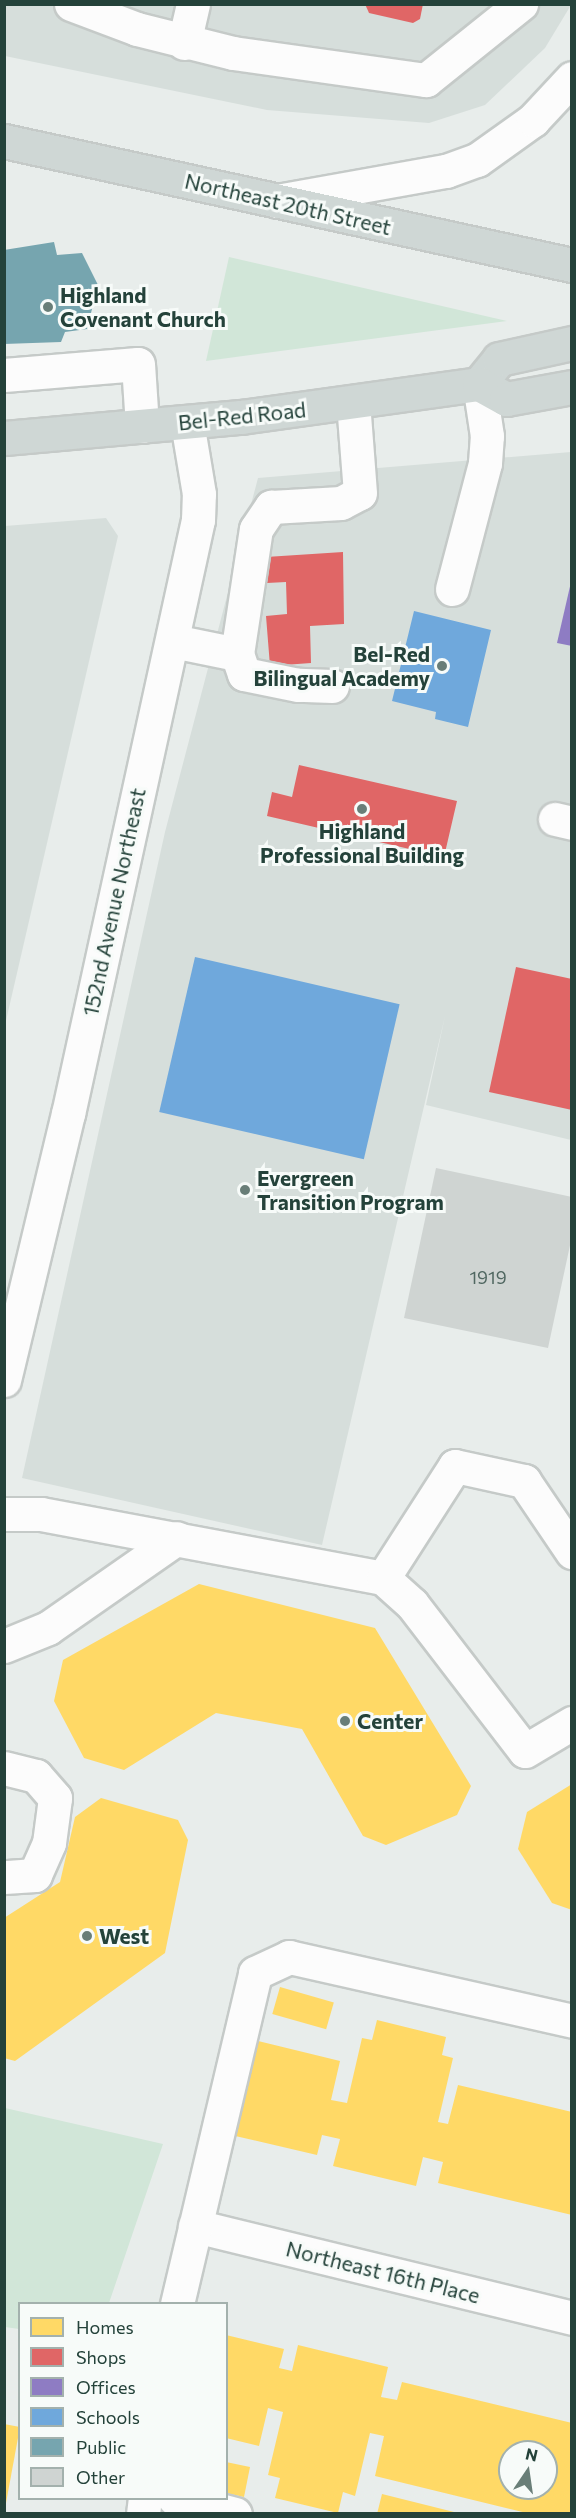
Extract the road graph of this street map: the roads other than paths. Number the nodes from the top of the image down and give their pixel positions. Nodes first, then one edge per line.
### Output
1 (71, 4) edge
2 (193, 4) edge
3 (521, 4) edge
4 (183, 43) junction
5 (572, 78) edge
6 (4, 141) edge
7 (272, 201) junction
8 (572, 266) edge
9 (572, 344) edge
10 (4, 375) edge
11 (479, 384) junction
12 (572, 387) edge
13 (353, 403) junction
14 (187, 422) junction
15 (142, 426) junction
16 (4, 438) edge
17 (452, 589) dead end
18 (172, 641) junction
19 (237, 654) junction
20 (332, 686) dead end
21 (4, 1380) edge
22 (4, 1514) edge
23 (177, 1538) junction
24 (572, 1552) edge
25 (383, 1578) junction
26 (4, 1646) edge
27 (572, 1723) edge
28 (4, 1768) edge
29 (4, 1877) edge
30 (572, 2021) edge
31 (195, 2226) junction
32 (177, 2302) edge
33 (572, 2318) edge
34 (178, 2500) edge
35 (235, 2514) edge

1 - 4 street
2 - 4 street
3 - 4 street
5 - 7 street
6 - 7 main road, Northeast 20th Street
7 - 8 main road, Northeast 20th Street
9 - 11 main road
10 - 15 street
11 - 12 main road
11 - 13 main road, Bel-Red Road
11 - 17 street
13 - 14 main road, Bel-Red Road
13 - 19 street
14 - 15 main road, Bel-Red Road
14 - 18 street, 152nd Avenue Northeast
15 - 16 main road, Bel-Red Road
18 - 19 street
18 - 21 street, 152nd Avenue Northeast
19 - 20 street
22 - 23 street
23 - 25 street
23 - 26 street
24 - 25 street
25 - 27 street
28 - 29 street
30 - 31 street
31 - 32 street
31 - 33 street, Northeast 16th Place
34 - 35 street

